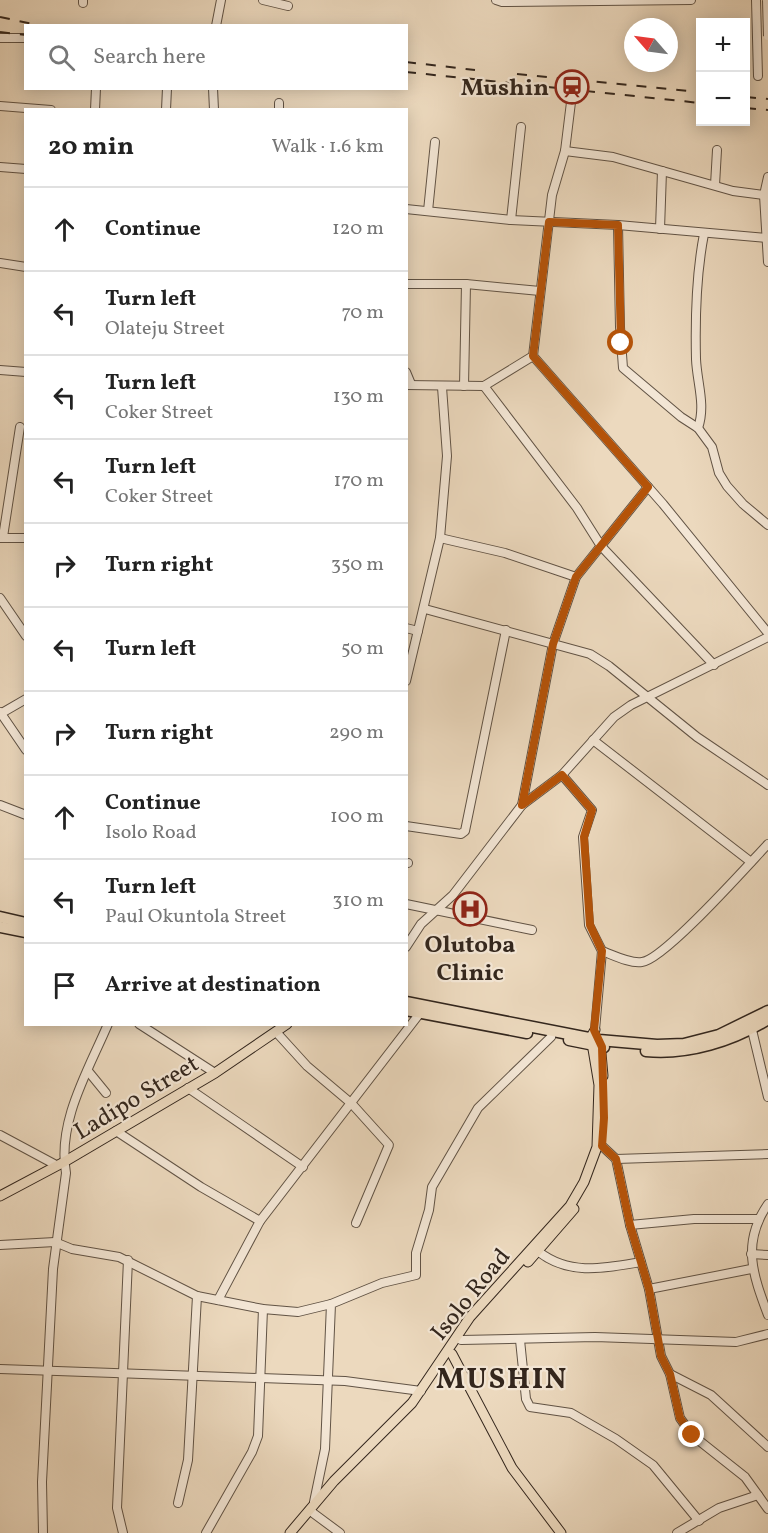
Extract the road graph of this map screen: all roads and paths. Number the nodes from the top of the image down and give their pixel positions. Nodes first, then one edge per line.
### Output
1 (221, 0) edge
2 (263, 0) edge
3 (496, 0) edge
4 (691, 0) edge
5 (756, 0) edge
6 (767, 0) edge
7 (634, 1) edge
8 (288, 6) dead end
9 (757, 17) junction
10 (768, 18) edge
11 (216, 24) edge
12 (768, 36) edge
13 (0, 38) edge
14 (24, 38) edge
15 (758, 76) dead end
16 (96, 90) edge
17 (167, 90) edge
18 (213, 90) edge
19 (572, 94) dead end
20 (0, 106) edge
21 (26, 108) edge
22 (95, 108) edge
23 (166, 108) edge
24 (214, 108) edge
25 (521, 127) dead end
26 (435, 142) dead end
27 (717, 150) dead end
28 (565, 151) junction
29 (0, 168) edge
30 (24, 170) edge
31 (662, 171) junction
32 (768, 177) edge
33 (715, 185) junction
34 (764, 195) junction
35 (408, 209) edge
36 (428, 211) junction
37 (511, 220) junction
38 (549, 222) junction
39 (618, 225) junction
40 (660, 229) junction
41 (704, 234) junction
42 (767, 238) edge
43 (768, 262) edge
44 (0, 263) edge
45 (24, 267) edge
46 (408, 284) edge
47 (466, 284) junction
48 (540, 291) junction
49 (533, 356) junction
50 (0, 370) edge
51 (24, 372) edge
52 (409, 384) edge
53 (464, 386) junction
54 (484, 386) junction
55 (442, 387) junction
56 (20, 427) dead end
57 (698, 428) junction
58 (648, 487) junction
59 (768, 525) edge
60 (2, 538) edge
61 (24, 538) edge
62 (440, 538) junction
63 (601, 546) junction
64 (576, 577) junction
65 (0, 598) edge
66 (425, 609) junction
67 (408, 628) edge
68 (506, 630) junction
69 (418, 631) junction
70 (24, 633) edge
71 (768, 635) edge
72 (553, 644) junction
73 (714, 665) junction
74 (408, 673) edge
75 (648, 697) junction
76 (24, 700) edge
77 (0, 713) edge
78 (593, 740) junction
79 (24, 747) edge
80 (562, 775) junction
81 (766, 780) edge
82 (0, 805) edge
83 (522, 805) junction
84 (24, 814) edge
85 (408, 826) edge
86 (768, 844) edge
87 (751, 862) junction
88 (408, 904) edge
89 (437, 909) junction
90 (0, 917) edge
91 (24, 923) edge
92 (0, 927) edge
93 (532, 930) dead end
94 (24, 932) edge
95 (408, 944) edge
96 (602, 951) junction
97 (408, 1002) edge
98 (408, 1010) edge
99 (768, 1011) edge
100 (420, 1013) junction
101 (768, 1019) edge
102 (107, 1026) edge
103 (142, 1026) edge
104 (285, 1026) edge
105 (752, 1030) junction
106 (278, 1033) junction
107 (551, 1037) junction
108 (596, 1040) junction
109 (88, 1071) junction
110 (215, 1073) junction
111 (188, 1088) junction
112 (106, 1093) dead end
113 (768, 1096) edge
114 (352, 1104) junction
115 (116, 1131) junction
116 (0, 1135) edge
117 (602, 1146) junction
118 (768, 1154) edge
119 (616, 1159) junction
120 (60, 1163) junction
121 (303, 1167) junction
122 (0, 1196) edge
123 (768, 1204) edge
124 (758, 1219) junction
125 (260, 1221) junction
126 (356, 1223) dead end
127 (630, 1225) junction
128 (55, 1242) junction
129 (0, 1245) edge
130 (539, 1252) junction
131 (751, 1254) junction
132 (768, 1255) edge
133 (128, 1260) junction
134 (641, 1262) junction
135 (752, 1269) junction
136 (649, 1289) junction
137 (764, 1291) edge
138 (197, 1296) junction
139 (218, 1300) junction
140 (331, 1304) junction
141 (263, 1309) junction
142 (768, 1315) edge
143 (768, 1335) edge
144 (461, 1340) junction
145 (520, 1340) junction
146 (658, 1341) junction
147 (452, 1354) junction
148 (0, 1369) edge
149 (49, 1370) junction
150 (121, 1374) junction
151 (670, 1374) junction
152 (191, 1376) junction
153 (261, 1378) junction
154 (330, 1382) junction
155 (421, 1391) junction
156 (768, 1447) edge
157 (758, 1495) junction
158 (314, 1502) junction
159 (178, 1503) dead end
160 (768, 1509) edge
161 (314, 1513) junction
162 (699, 1521) junction
163 (688, 1530) edge
164 (43, 1533) edge
165 (123, 1533) edge
166 (206, 1533) edge
167 (290, 1533) edge
168 (298, 1533) edge
169 (340, 1533) edge
170 (561, 1533) edge
171 (677, 1533) edge

1 - 11 street
2 - 8 street
3 - 7 street
4 - 7 street
5 - 9 street
6 - 12 street, bridge
9 - 10 street
9 - 15 street
13 - 14 street
16 - 22 street
17 - 23 street
18 - 24 street
19 - 28 street
20 - 21 street
25 - 37 street
26 - 36 street
27 - 33 street
28 - 31 street
28 - 38 street
29 - 30 street
31 - 33 street
31 - 40 street
32 - 34 street
33 - 34 street
34 - 42 street
35 - 36 street
36 - 37 street
37 - 38 street
38 - 39 street
38 - 48 street
39 - 40 street
39 - 57 street
40 - 41 street
41 - 42 street
41 - 57 street
42 - 43 street
44 - 45 street
46 - 47 street
47 - 48 street
47 - 53 street
48 - 49 street
49 - 54 street
49 - 58 street
50 - 51 street
52 - 55 street
53 - 54 street
53 - 55 street
54 - 63 street
55 - 62 street
56 - 60 street
57 - 59 street
58 - 63 street
58 - 71 street
60 - 61 street
62 - 64 street
62 - 66 street
63 - 64 street
63 - 73 street
64 - 72 street
65 - 70 street
66 - 68 street
66 - 69 street
67 - 69 street
68 - 72 street
68 - 85 street
69 - 74 street
71 - 73 street
72 - 75 street
72 - 83 street
73 - 75 street
75 - 78 street
75 - 81 street
76 - 77 street
77 - 79 street
78 - 80 street
78 - 87 street
80 - 83 street
80 - 96 street
82 - 84 street
83 - 89 street
86 - 87 street
87 - 96 street
88 - 89 street
89 - 93 street
89 - 95 street
90 - 91 highway
92 - 94 highway
96 - 108 street
97 - 108 highway
98 - 100 highway
99 - 108 highway
100 - 107 highway
100 - 114 street
101 - 105 highway
102 - 109 street
103 - 110 street
104 - 106 main road, Ladipo Street
105 - 108 highway
105 - 113 street
106 - 110 main road, Ladipo Street
106 - 114 street
107 - 108 highway
107 - 140 street
108 - 117 main road, Isolo Road
108 - 155 main road, Isolo Road
109 - 112 street
109 - 120 street
110 - 111 main road, Ladipo Street
111 - 115 main road, Ladipo Street
111 - 121 street
114 - 121 street
114 - 126 street
115 - 120 main road, Ladipo Street
115 - 125 street
116 - 120 street
117 - 119 street
117 - 130 main road, Isolo Road
118 - 119 street
119 - 127 street
120 - 122 main road, Ladipo Street
120 - 128 street
121 - 125 street
123 - 124 street
124 - 127 street
124 - 131 street
125 - 139 street
127 - 134 street
128 - 129 street
128 - 133 street
128 - 149 street
130 - 134 street
130 - 144 main road, Isolo Road
131 - 132 street
131 - 135 street
133 - 138 street
133 - 150 street
134 - 136 street
135 - 136 street
135 - 137 street
136 - 146 street
137 - 142 street
138 - 139 street
138 - 152 street
139 - 141 street
140 - 141 street
140 - 154 street
141 - 153 street
143 - 146 street
144 - 145 street
144 - 147 main road, Isolo Road
145 - 146 street
145 - 162 street
146 - 151 street
147 - 161 main road, Isolo Road
147 - 170 main road
148 - 149 street
149 - 150 street
149 - 164 street
150 - 152 street
150 - 165 street
151 - 156 street
151 - 157 street
152 - 153 street
152 - 159 street
153 - 154 street
153 - 166 street
154 - 155 street
154 - 158 street
155 - 158 main road, Isolo Road
157 - 160 street
157 - 162 street
158 - 167 main road, Isolo Road
161 - 168 main road, Isolo Road
161 - 169 street
162 - 163 street
163 - 171 street

